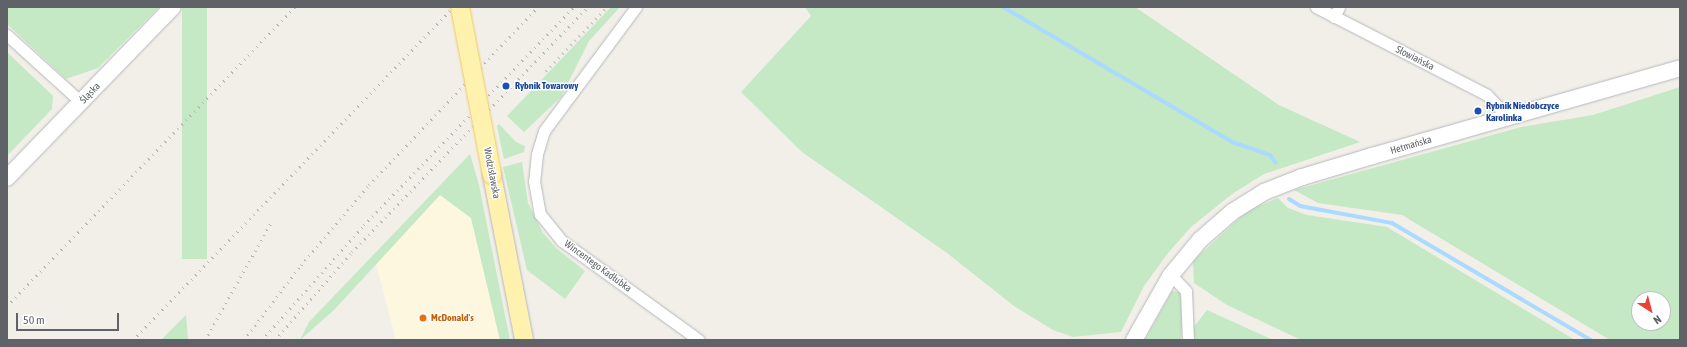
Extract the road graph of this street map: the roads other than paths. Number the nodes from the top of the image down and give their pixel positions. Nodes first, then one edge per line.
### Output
1 (172, 7) edge
2 (460, 7) edge
3 (636, 7) edge
4 (1316, 7) edge
5 (1336, 12) edge
6 (7, 35) edge
7 (1680, 68) edge
8 (81, 102) junction
9 (1508, 117) junction
10 (7, 178) edge
11 (1171, 275) junction
12 (524, 340) edge
13 (699, 340) edge
14 (1134, 340) edge
15 (1188, 340) edge

1 - 8 street, Śląska
2 - 12 main road, Wodzisławska, bridge
3 - 13 street, Wincentego Kadłubka
4 - 5 street, Słowiańska
5 - 9 street, Słowiańska
6 - 8 street
7 - 9 street, Hetmańska
8 - 10 street, Śląska
9 - 11 street, Hetmańska
11 - 14 street, Hetmańska
11 - 15 street

